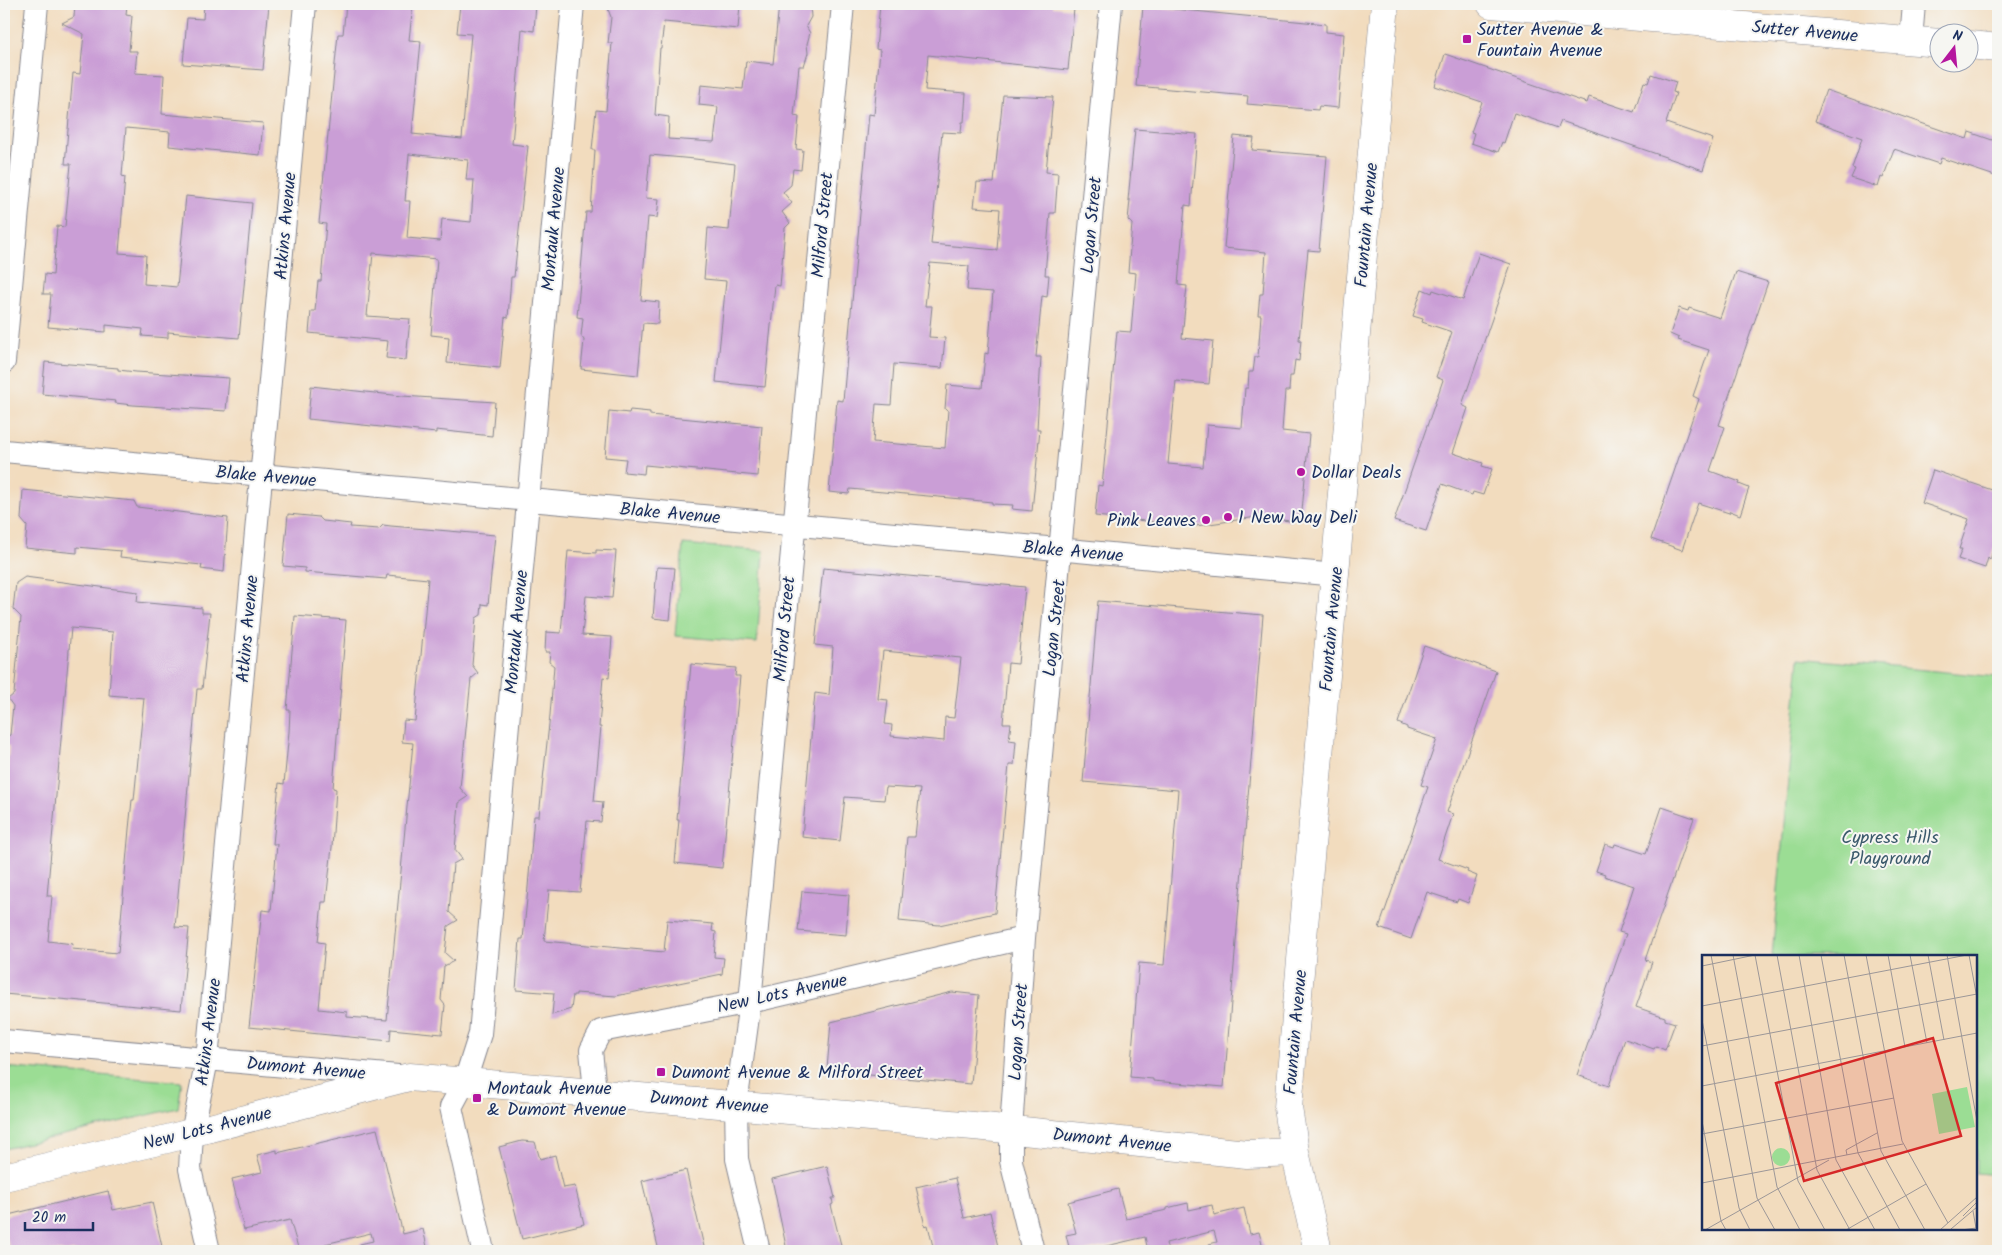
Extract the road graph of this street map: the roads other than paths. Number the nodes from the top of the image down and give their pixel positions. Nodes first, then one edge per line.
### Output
1 (37, 4) edge
2 (305, 4) edge
3 (573, 4) edge
4 (842, 4) edge
5 (1111, 4) edge
6 (1385, 4) edge
7 (1491, 4) edge
8 (1914, 4) edge
9 (1646, 10) edge
10 (1911, 40) junction
11 (1930, 42) edge
12 (1980, 46) edge
13 (1998, 48) edge
14 (4, 362) edge
15 (4, 451) edge
16 (262, 475) junction
17 (528, 500) junction
18 (794, 525) junction
19 (1061, 550) junction
20 (1336, 575) junction
21 (1024, 938) junction
22 (750, 1002) junction
23 (4, 1041) edge
24 (207, 1060) junction
25 (409, 1077) junction
26 (465, 1081) junction
27 (595, 1092) junction
28 (736, 1105) junction
29 (1011, 1130) junction
30 (192, 1132) junction
31 (1295, 1152) junction
32 (4, 1177) edge
33 (210, 1251) edge
34 (483, 1251) edge
35 (759, 1251) edge
36 (1033, 1251) edge
37 (1318, 1251) edge

1 - 14 street
2 - 16 street, Atkins Avenue
3 - 17 street, Montauk Avenue
4 - 18 street, Milford Street
5 - 19 street, Logan Street
6 - 20 street, Fountain Avenue
7 - 9 street, Sutter Avenue
8 - 10 street
9 - 10 street, Sutter Avenue
10 - 11 street, Sutter Avenue
12 - 13 street
15 - 16 street, Blake Avenue
16 - 17 street, Blake Avenue
16 - 24 street, Atkins Avenue
17 - 18 street, Blake Avenue
17 - 26 street, Montauk Avenue
18 - 19 street, Blake Avenue
18 - 22 street, Milford Street
19 - 20 street, Blake Avenue
19 - 21 street, Logan Street
20 - 31 street, Fountain Avenue
21 - 22 street, New Lots Avenue
21 - 29 street, Logan Street
22 - 27 street, New Lots Avenue
22 - 28 street, Milford Street
23 - 24 street, Dumont Avenue
24 - 25 street, Dumont Avenue
24 - 30 street, Atkins Avenue
25 - 26 street, Dumont Avenue
25 - 30 street, New Lots Avenue
26 - 27 street, Dumont Avenue
26 - 34 street, Montauk Avenue
27 - 28 street, Dumont Avenue
28 - 29 street, Dumont Avenue
28 - 35 street, Milford Street
29 - 31 street, Dumont Avenue
29 - 36 street, Logan Street
30 - 32 street, New Lots Avenue
30 - 33 street, Atkins Avenue
31 - 37 street, Fountain Avenue

